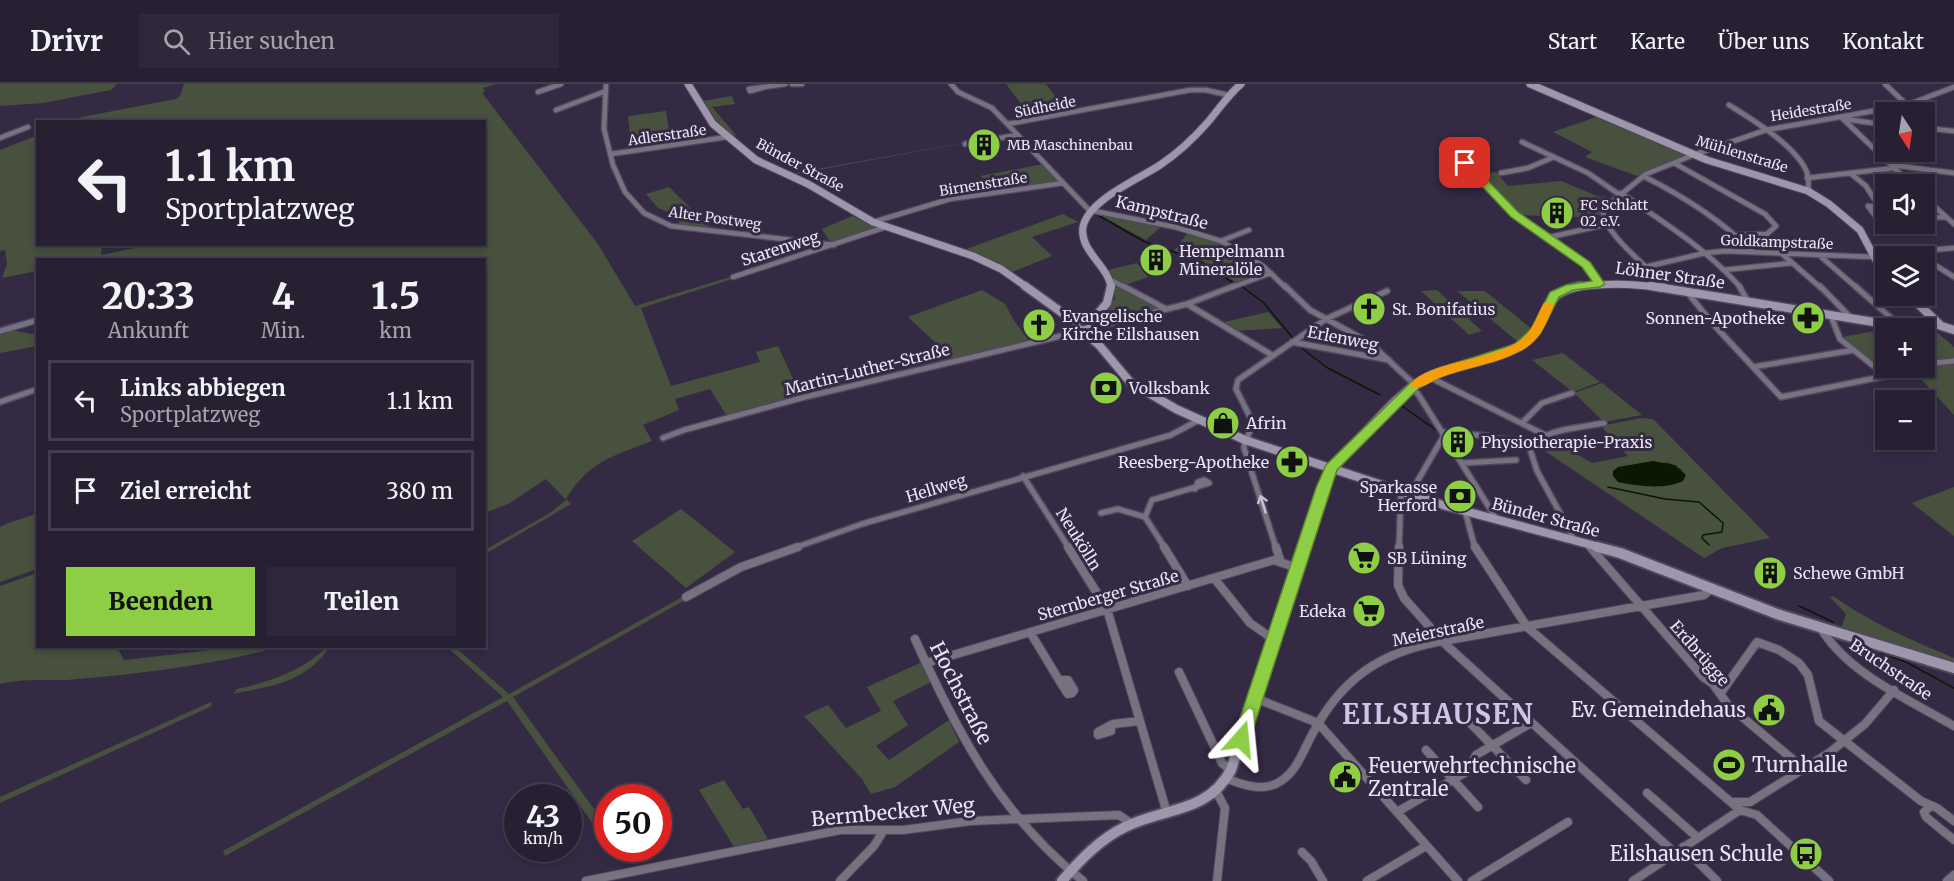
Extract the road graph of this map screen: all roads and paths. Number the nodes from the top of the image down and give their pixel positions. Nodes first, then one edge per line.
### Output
1 (561, 84) edge
2 (606, 84) edge
3 (688, 84) edge
4 (784, 84) edge
5 (792, 84) edge
6 (802, 84) edge
7 (951, 84) edge
8 (1241, 84) edge
9 (1530, 84) edge
10 (1884, 84) edge
11 (765, 87) dead end
12 (1954, 87) edge
13 (606, 91) junction
14 (538, 92) dead end
15 (1228, 95) junction
16 (1904, 102) edge
17 (1915, 102) edge
18 (1729, 105) dead end
19 (556, 111) dead end
20 (1875, 111) edge
21 (1842, 118) junction
22 (1008, 124) junction
23 (1875, 124) edge
24 (28, 127) dead end
25 (1935, 129) edge
26 (1766, 130) junction
27 (1954, 131) edge
28 (1018, 135) junction
29 (0, 138) edge
30 (727, 138) junction
31 (1522, 142) dead end
32 (965, 144) dead end
33 (611, 154) junction
34 (1694, 154) junction
35 (1554, 157) junction
36 (1465, 163) dead end
37 (1674, 163) junction
38 (1892, 166) junction
39 (1850, 172) junction
40 (1501, 173) dead end
41 (1954, 173) edge
42 (1900, 174) edge
43 (1643, 176) junction
44 (1807, 178) junction
45 (1063, 183) junction
46 (1808, 191) junction
47 (1620, 194) junction
48 (1875, 202) edge
49 (1875, 207) edge
50 (1935, 207) edge
51 (1093, 209) junction
52 (1875, 215) edge
53 (1946, 217) junction
54 (1935, 218) edge
55 (873, 222) junction
56 (1608, 224) junction
57 (1954, 224) edge
58 (887, 227) junction
59 (1249, 230) dead end
60 (1737, 235) junction
61 (1546, 238) junction
62 (1221, 241) junction
63 (834, 245) junction
64 (1954, 248) edge
65 (1935, 249) edge
66 (1752, 251) junction
67 (1705, 253) junction
68 (1780, 253) junction
69 (1819, 254) junction
70 (1873, 255) junction
71 (1875, 257) edge
72 (1792, 263) junction
73 (1935, 265) edge
74 (1645, 267) junction
75 (1723, 270) junction
76 (1271, 273) junction
77 (733, 277) dead end
78 (1954, 277) edge
79 (1109, 279) junction
80 (1600, 284) junction
81 (1666, 289) junction
82 (1387, 291) dead end
83 (1687, 292) junction
84 (1749, 303) junction
85 (1187, 304) junction
86 (1921, 306) edge
87 (1166, 309) junction
88 (1831, 316) junction
89 (1891, 318) edge
90 (1326, 319) junction
91 (1852, 320) junction
92 (36, 321) edge
93 (1875, 322) edge
94 (1084, 325) junction
95 (1936, 325) joint
96 (1954, 330) edge
97 (0, 331) edge
98 (1293, 342) junction
99 (1854, 350) junction
100 (1272, 355) junction
101 (1389, 360) junction
102 (1954, 361) edge
103 (1935, 363) edge
104 (1753, 367) junction
105 (1875, 367) edge
106 (1429, 377) junction
107 (1876, 378) edge
108 (1413, 386) junction
109 (36, 390) edge
110 (1572, 393) dead end
111 (0, 402) edge
112 (1199, 420) junction
113 (1522, 423) junction
114 (1604, 423) dead end
115 (1443, 432) junction
116 (1545, 435) junction
117 (1488, 436) dead end
118 (663, 438) dead end
119 (1245, 443) junction
120 (1516, 460) dead end
121 (1463, 463) junction
122 (1331, 468) junction
123 (1023, 476) junction
124 (1195, 489) dead end
125 (1406, 493) junction
126 (1465, 511) junction
127 (1101, 513) dead end
128 (1144, 517) junction
129 (1493, 519) junction
130 (1572, 540) junction
131 (1588, 544) junction
132 (1280, 560) junction
133 (1298, 568) junction
134 (1214, 578) junction
135 (1188, 586) junction
136 (1711, 589) junction
137 (686, 597) dead end
138 (1641, 607) junction
139 (1107, 609) junction
140 (1527, 627) junction
141 (1820, 627) junction
142 (1030, 632) junction
143 (915, 639) dead end
144 (1273, 639) junction
145 (1443, 642) junction
146 (926, 663) junction
147 (1954, 668) edge
148 (1179, 672) dead end
149 (1059, 680) dead end
150 (1713, 684) junction
151 (1725, 684) junction
152 (1894, 690) junction
153 (1720, 694) junction
154 (1255, 698) junction
155 (1140, 721) junction
156 (1318, 723) junction
157 (1531, 723) junction
158 (1472, 724) dead end
159 (1111, 726) dead end
160 (1954, 726) edge
161 (1844, 742) junction
162 (1492, 745) junction
163 (1426, 750) dead end
164 (1803, 768) junction
165 (1230, 774) junction
166 (1453, 780) junction
167 (1526, 780) dead end
168 (1217, 793) junction
169 (1647, 793) dead end
170 (1733, 802) junction
171 (1750, 802) junction
172 (1931, 806) junction
173 (1478, 807) dead end
174 (1740, 810) junction
175 (1167, 813) junction
176 (1397, 813) junction
177 (1757, 816) junction
178 (1017, 818) junction
179 (1954, 821) edge
180 (1568, 822) dead end
181 (1132, 824) junction
182 (884, 830) junction
183 (1697, 837) junction
184 (1954, 840) edge
185 (1426, 846) junction
186 (1683, 847) junction
187 (1302, 852) dead end
188 (1675, 853) junction
189 (1954, 875) edge
190 (1065, 877) edge
191 (1638, 880) edge
192 (586, 881) edge
193 (840, 881) edge
194 (1083, 881) edge
195 (1217, 881) edge
196 (1323, 881) edge
197 (1367, 881) edge
198 (1458, 881) edge
199 (1472, 881) edge
200 (1718, 881) edge
201 (1829, 881) edge
202 (1947, 881) edge

1 - 14 street
2 - 13 street, Alter Postweg
3 - 30 main road, Bünder Straße
4 - 11 street
5 - 6 street
7 - 22 street, Kampstraße
8 - 15 main road
9 - 34 main road, Mühlenstraße
10 - 16 street
12 - 17 street, Heidestraße
13 - 19 street
13 - 33 street, Alter Postweg
15 - 22 street, Südheide
15 - 51 main road
18 - 26 street
20 - 21 street, Heidestraße
21 - 23 street
21 - 26 street, Heidestraße
21 - 38 street
22 - 28 street, Kampstraße
24 - 29 street
25 - 27 street
26 - 34 street
26 - 44 street, Heidestraße
28 - 32 street
28 - 45 street, Kampstraße
30 - 33 street, Adlerstraße
30 - 55 main road, Bünder Straße
31 - 35 street
33 - 63 street, Alter Postweg
34 - 37 street
34 - 46 main road, Mühlenstraße
35 - 40 street
35 - 47 street
36 - 61 street
37 - 43 street
37 - 60 street
38 - 39 street
38 - 41 street
38 - 42 street
39 - 44 street
39 - 48 street
43 - 47 street
43 - 60 street
44 - 46 street, Heidestraße
45 - 51 street, Kampstraße
45 - 55 street, Birnenstraße
46 - 70 main road, Mühlenstraße
47 - 56 street
47 - 67 street
49 - 52 street
50 - 53 street
51 - 62 street, Kampstraße
51 - 79 main road
53 - 54 street
53 - 57 street
55 - 58 main road, Bünder Straße
56 - 61 street
56 - 74 street
58 - 63 street, Alter Postweg
58 - 94 main road, Bünder Straße
59 - 62 street
60 - 66 street
61 - 80 street
62 - 76 street, Kampstraße
63 - 77 street, Starenweg
64 - 65 street, Goldkampstraße
66 - 67 street, Goldkampstraße
66 - 68 street, Goldkampstraße
67 - 74 street, Goldkampstraße
67 - 75 street
68 - 69 street, Goldkampstraße
68 - 72 street
69 - 70 street, Goldkampstraße
69 - 89 street
70 - 71 main road, Mühlenstraße
72 - 75 street
72 - 91 street
73 - 78 street
74 - 81 street
75 - 84 street
76 - 85 street, Martin-Luther-Straße
76 - 90 street, Kampstraße
79 - 87 street
79 - 94 main road
80 - 81 main road, Löhner Straße
80 - 106 main road, Löhner Straße
81 - 83 main road, Löhner Straße
82 - 90 street
83 - 84 main road, Löhner Straße
83 - 104 street
84 - 88 main road, Löhner Straße
85 - 87 street, Martin-Luther-Straße
85 - 100 street
86 - 95 main road
87 - 94 street, Martin-Luther-Straße
88 - 91 main road, Löhner Straße
88 - 99 street
90 - 98 street
90 - 101 street, Kampstraße
91 - 93 main road, Löhner Straße
92 - 97 street
94 - 112 main road, Bünder Straße
94 - 118 street, Martin-Luther-Straße
95 - 96 main road, Löhner Straße
98 - 100 street
98 - 101 street, Erlenweg
99 - 104 street
99 - 105 street
100 - 119 street
101 - 108 street, Kampstraße
102 - 103 street
104 - 107 street
106 - 108 main road, Löhner Straße
106 - 113 street
108 - 115 street, Kampstraße
108 - 122 main road, Löhner Straße
109 - 111 street
110 - 113 street
112 - 119 main road, Bünder Straße
112 - 123 street, Hellweg
113 - 116 street
114 - 116 street
115 - 117 street
115 - 121 street, Kampstraße
115 - 125 street
116 - 130 street
119 - 122 main road, Bünder Straße
132 -> 119 street
120 - 121 street
121 - 129 street, Kampstraße
122 - 125 main road, Bünder Straße
122 - 133 main road, Löhner Straße
123 - 137 street, Hellweg
123 - 139 street, Neukölln
124 - 128 street
125 - 126 main road, Bünder Straße
125 - 145 street
126 - 129 main road, Bünder Straße
126 - 140 street
127 - 128 street
128 - 135 street
129 - 130 main road, Bünder Straße
130 - 131 main road, Bünder Straße
131 - 136 main road, Bünder Straße
131 - 138 street, Erdbrügge
132 - 133 street
132 - 134 street, Sternberger Straße
133 - 144 main road, Löhner Straße
134 - 135 street, Sternberger Straße
134 - 144 street
135 - 139 street, Sternberger Straße
136 - 138 street, Meierstraße
136 - 141 main road, Bünder Straße
138 - 140 street, Meierstraße
138 - 150 street, Erdbrügge
139 - 142 street, Sternberger Straße
139 - 155 street, Neukölln
140 - 145 street, Meierstraße
140 - 170 street
141 - 147 main road, Bünder Straße
141 - 152 street, Bruchstraße
142 - 146 street, Sternberger Straße
142 - 149 street
143 - 146 street, Hochstraße
144 - 154 main road, Löhner Straße
145 - 156 street, Meierstraße
145 - 157 street
146 - 178 street, Hochstraße
148 - 165 street
150 - 151 street
150 - 153 street, Erdbrügge
151 - 153 street
151 - 161 street
152 - 160 street, Bruchstraße
152 - 161 street
153 - 164 street, Erdbrügge
154 - 156 street
154 - 165 main road, Löhner Straße
155 - 159 street
155 - 175 street, Neukölln
156 - 165 street, Meierstraße
156 - 176 street
157 - 162 street
157 - 188 street
158 - 162 street
161 - 164 street
161 - 172 street
162 - 166 street
162 - 167 street
163 - 166 street
164 - 171 street
165 - 168 main road, Löhner Straße
166 - 173 street
166 - 176 street
168 - 175 main road, Löhner Straße
168 - 195 street
169 - 183 street
170 - 171 street
170 - 174 street
171 - 177 street
172 - 179 street
172 - 184 street
174 - 177 street
174 - 183 street
175 - 181 main road, Löhner Straße
176 - 185 street
177 - 201 street
178 - 181 street, Bermbecker Weg
178 - 182 street, Bermbecker Weg
178 - 190 street, Hochstraße
180 - 199 street
181 - 190 main road, Löhner Straße
182 - 192 street, Bermbecker Weg
182 - 193 street
183 - 186 street
185 - 197 street
185 - 198 street
186 - 188 street
186 - 200 street
187 - 196 street
188 - 191 street
189 - 202 street
190 - 194 street, Hochstraße

